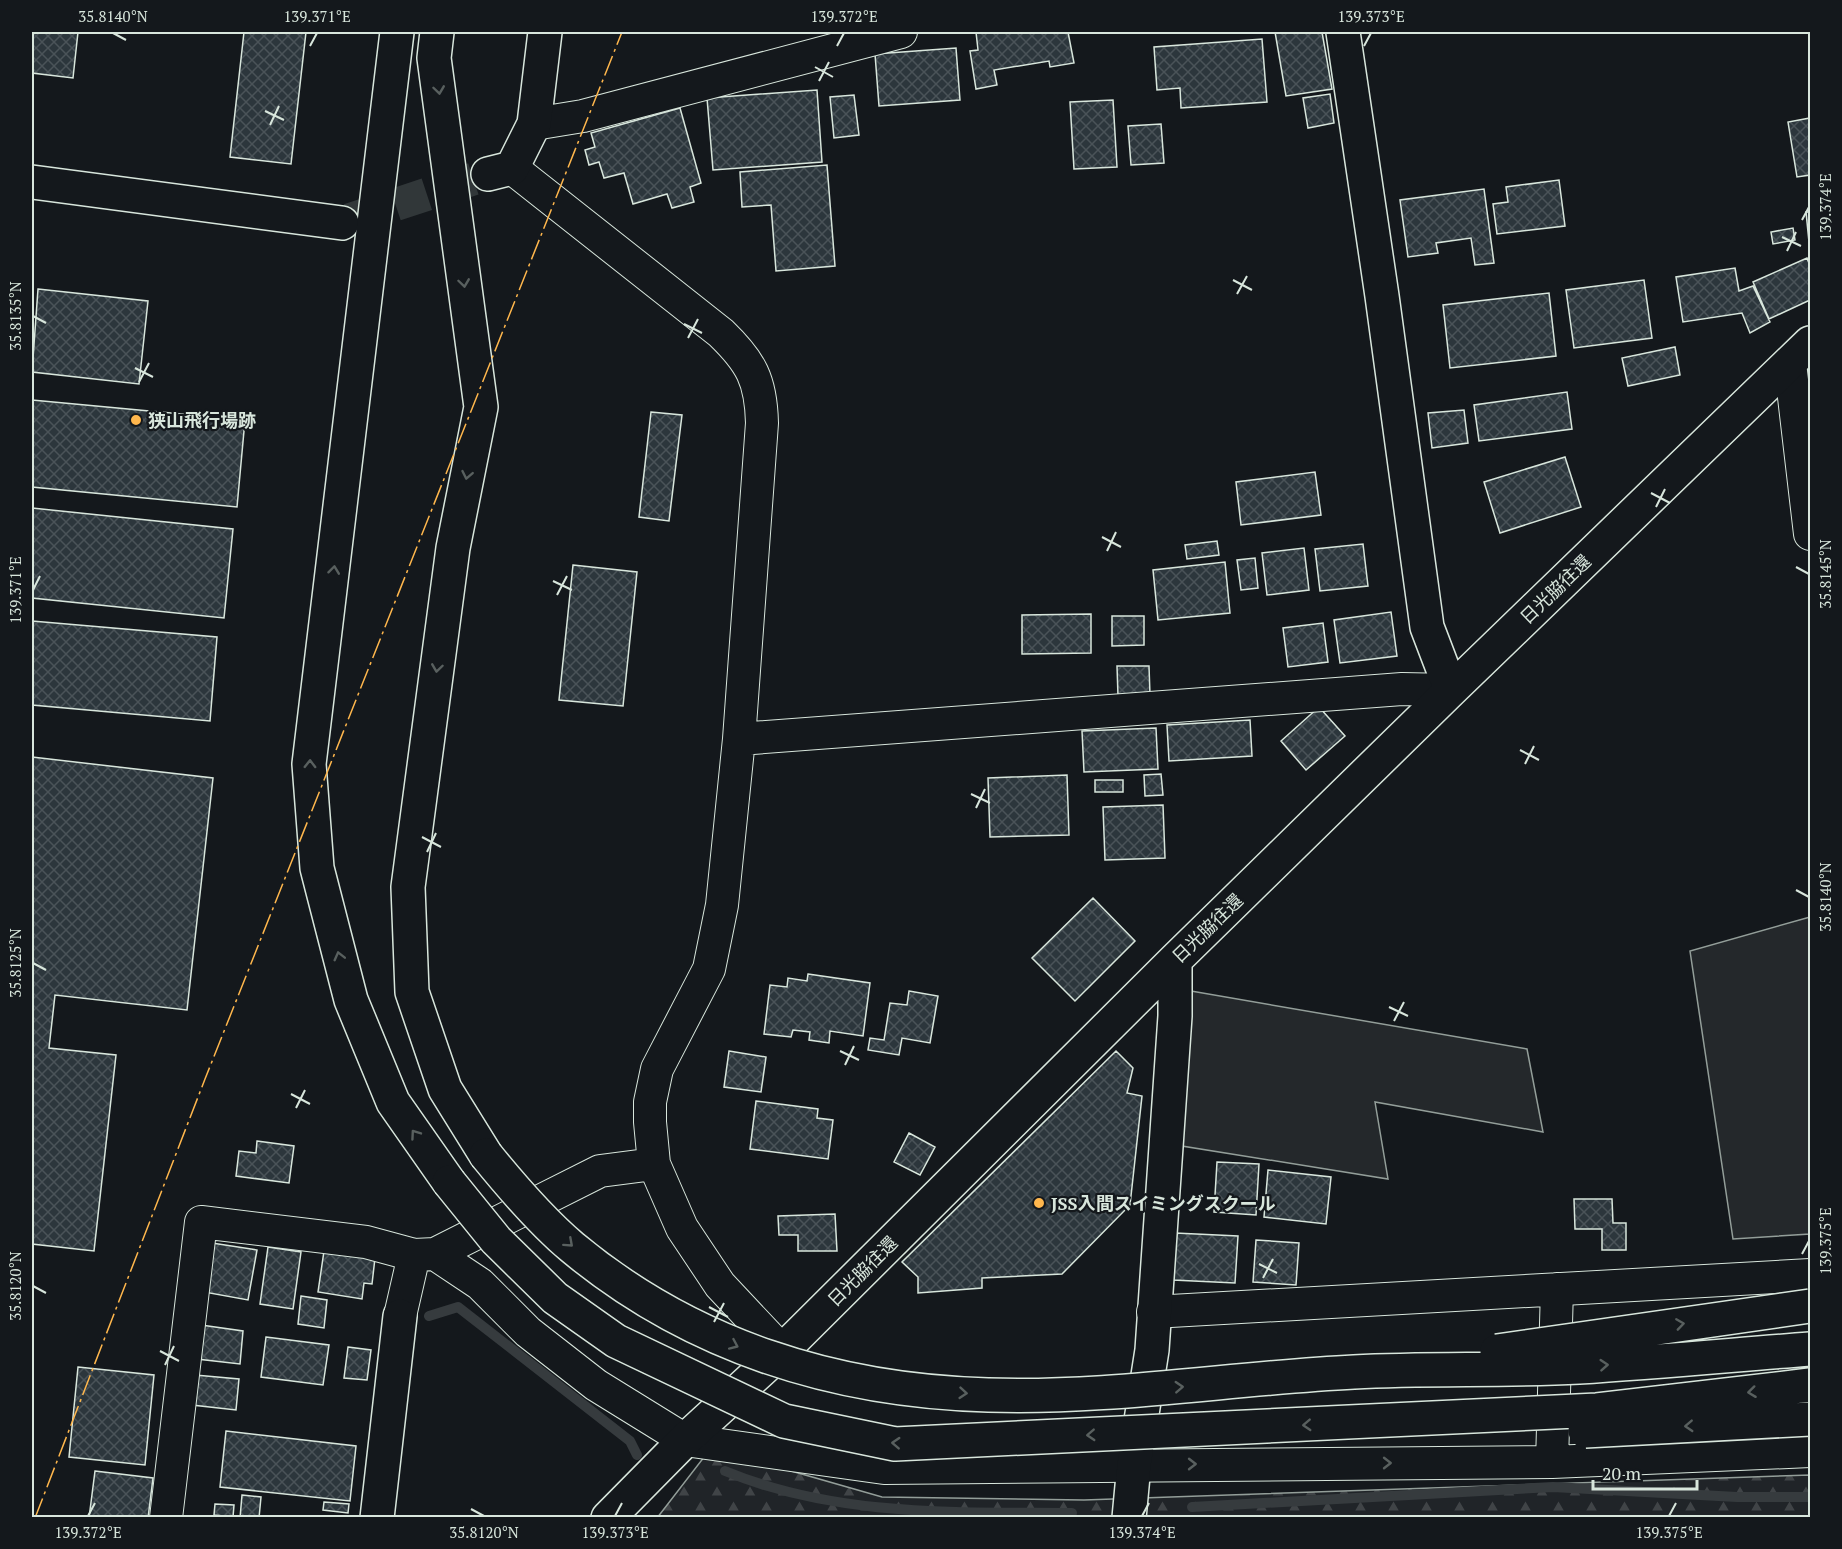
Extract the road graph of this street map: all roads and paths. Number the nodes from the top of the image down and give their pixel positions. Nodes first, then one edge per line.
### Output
1 (397, 32) edge
2 (437, 32) edge
3 (545, 32) edge
4 (901, 32) edge
5 (1343, 32) edge
6 (534, 124) junction
7 (500, 171) joint
8 (32, 182) edge
9 (342, 223) tunnel mouth
10 (1800, 353) edge
11 (1810, 534) edge
12 (1450, 690) junction
13 (739, 739) junction
14 (1175, 960) junction
15 (654, 1164) junction
16 (425, 1254) junction
17 (1810, 1275) edge
18 (1557, 1289) junction
19 (1810, 1306) edge
20 (1153, 1312) junction
21 (400, 1316) joint
22 (1810, 1349) edge
23 (782, 1351) junction
24 (1352, 1372) junction
25 (1810, 1385) edge
26 (1810, 1419) edge
27 (1355, 1423) junction
28 (685, 1440) junction
29 (1810, 1451) edge
30 (1552, 1462) junction
31 (1134, 1465) junction
32 (166, 1518) edge
33 (377, 1518) edge
34 (608, 1518) edge
35 (1129, 1518) edge

27 -> 1 main road, bridge
2 -> 24 main road, bridge
3 - 6 main road
4 - 6 street
5 - 12 main road
6 - 7 main road
7 - 13 street
8 - 9 main road
10 - 11 street
10 - 12 main road, 日光脇往還
12 - 13 street
12 - 14 main road, 日光脇往還
13 - 15 street
14 - 20 main road
14 - 23 main road, 日光脇往還
15 - 16 street
15 - 23 street
16 - 21 street
16 - 28 street
16 - 32 street
17 - 18 street
18 - 20 street
18 - 30 street
24 -> 19 main road, bridge
20 - 31 main road
21 - 33 main road
24 -> 22 main road, bridge
23 - 28 main road, 日光脇往還
25 -> 27 main road, bridge
26 -> 27 main road, bridge
28 - 31 street
28 - 34 main road, 日光脇往還
29 - 30 street
31 -> 30 street
31 - 35 main road

